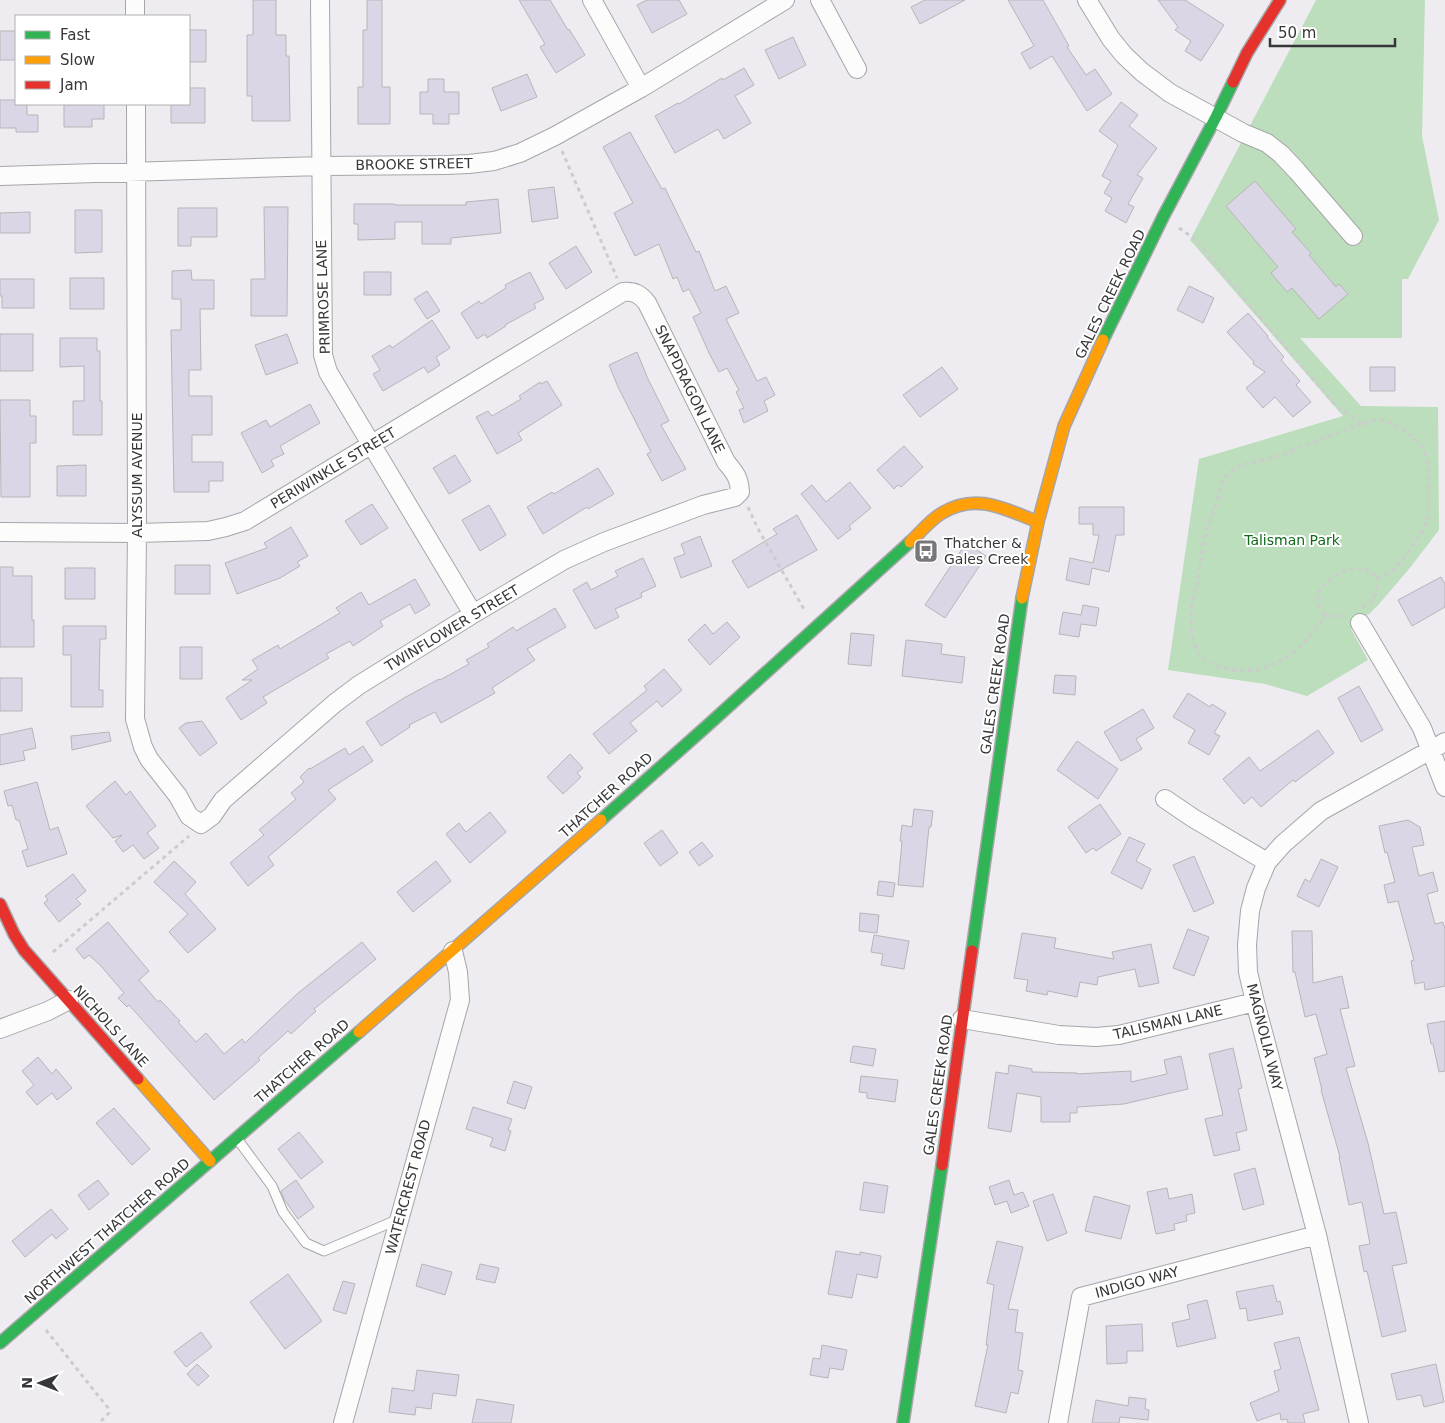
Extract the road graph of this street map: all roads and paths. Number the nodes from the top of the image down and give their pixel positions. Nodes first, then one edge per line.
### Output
1 (135, 0) edge
2 (320, 0) edge
3 (592, 0) edge
4 (785, 0) edge
5 (820, 0) edge
6 (1087, 0) edge
7 (1280, 0) edge
8 (135, 15) edge
9 (858, 69) dead end
10 (640, 88) junction
11 (136, 105) edge
12 (1216, 118) junction
13 (555, 136) junction
14 (321, 166) junction
15 (136, 172) junction
16 (0, 176) edge
17 (1164, 218) junction
18 (1353, 236) dead end
19 (627, 292) junction
20 (1362, 424) junction
21 (371, 445) junction
22 (740, 492) junction
23 (1038, 522) junction
24 (0, 532) edge
25 (137, 532) junction
26 (1376, 579) junction
27 (473, 614) junction
28 (1326, 614) junction
29 (1356, 614) junction
30 (816, 628) junction
31 (1438, 746) edge
32 (1445, 787) edge
33 (1165, 799) dead end
34 (201, 824) junction
35 (1267, 862) junction
36 (0, 904) edge
37 (453, 951) junction
38 (36, 965) junction
39 (69, 1000) junction
40 (1254, 1002) junction
41 (962, 1020) junction
42 (0, 1029) edge
43 (237, 1138) junction
44 (210, 1161) junction
45 (399, 1219) junction
46 (1317, 1235) junction
47 (33, 1314) junction
48 (0, 1343) edge
49 (99, 1423) edge
50 (343, 1423) edge
51 (903, 1423) edge
52 (1058, 1423) edge
53 (1359, 1423) edge

1 - 8 street
2 - 14 street, PRIMROSE LANE
3 - 10 street
4 - 10 street, BROOKE STREET
5 - 9 street
6 - 12 street
7 - 12 street, GALES CREEK ROAD
10 - 13 street, BROOKE STREET
11 - 15 street, ALYSSUM AVENUE
12 - 17 street, GALES CREEK ROAD
12 - 18 street
13 - 14 street, BROOKE STREET
13 - 19 path
14 - 15 street, BROOKE STREET
14 - 21 street, PRIMROSE LANE
15 - 16 street, BROOKE STREET
15 - 25 street, ALYSSUM AVENUE
17 - 20 path
17 - 23 street, GALES CREEK ROAD
19 - 21 street, PERIWINKLE STREET
19 - 22 street, SNAPDRAGON LANE
20 - 26 path
20 - 28 path
21 - 25 street, PERIWINKLE STREET
21 - 27 street, PRIMROSE LANE
22 - 27 street, TWINFLOWER STREET
22 - 30 path
23 - 30 street, THATCHER ROAD
23 - 41 street, GALES CREEK ROAD
24 - 25 street, PERIWINKLE STREET
25 - 34 street, ALYSSUM AVENUE
26 - 28 path
26 - 29 path
27 - 34 street, TWINFLOWER STREET
28 - 29 path
29 - 31 street
30 - 37 street, THATCHER ROAD
31 - 32 street
31 - 35 street, MAGNOLIA WAY
33 - 35 street
34 - 38 path
35 - 40 street, MAGNOLIA WAY
36 - 38 street, NICHOLS LANE
37 - 43 street, THATCHER ROAD
37 - 45 street, WATERCREST ROAD
38 - 39 street, NICHOLS LANE
39 - 42 street
39 - 44 street, NICHOLS LANE
40 - 41 street, TALISMAN LANE
40 - 46 street, MAGNOLIA WAY
41 - 51 street, GALES CREEK ROAD
43 - 44 street, THATCHER ROAD
43 - 45 lane
44 - 47 street, NORTHWEST THATCHER ROAD
45 - 50 street, WATERCREST ROAD
46 - 52 street, INDIGO WAY
46 - 53 street, MAGNOLIA WAY
47 - 48 street, NORTHWEST THATCHER ROAD
47 - 49 path

